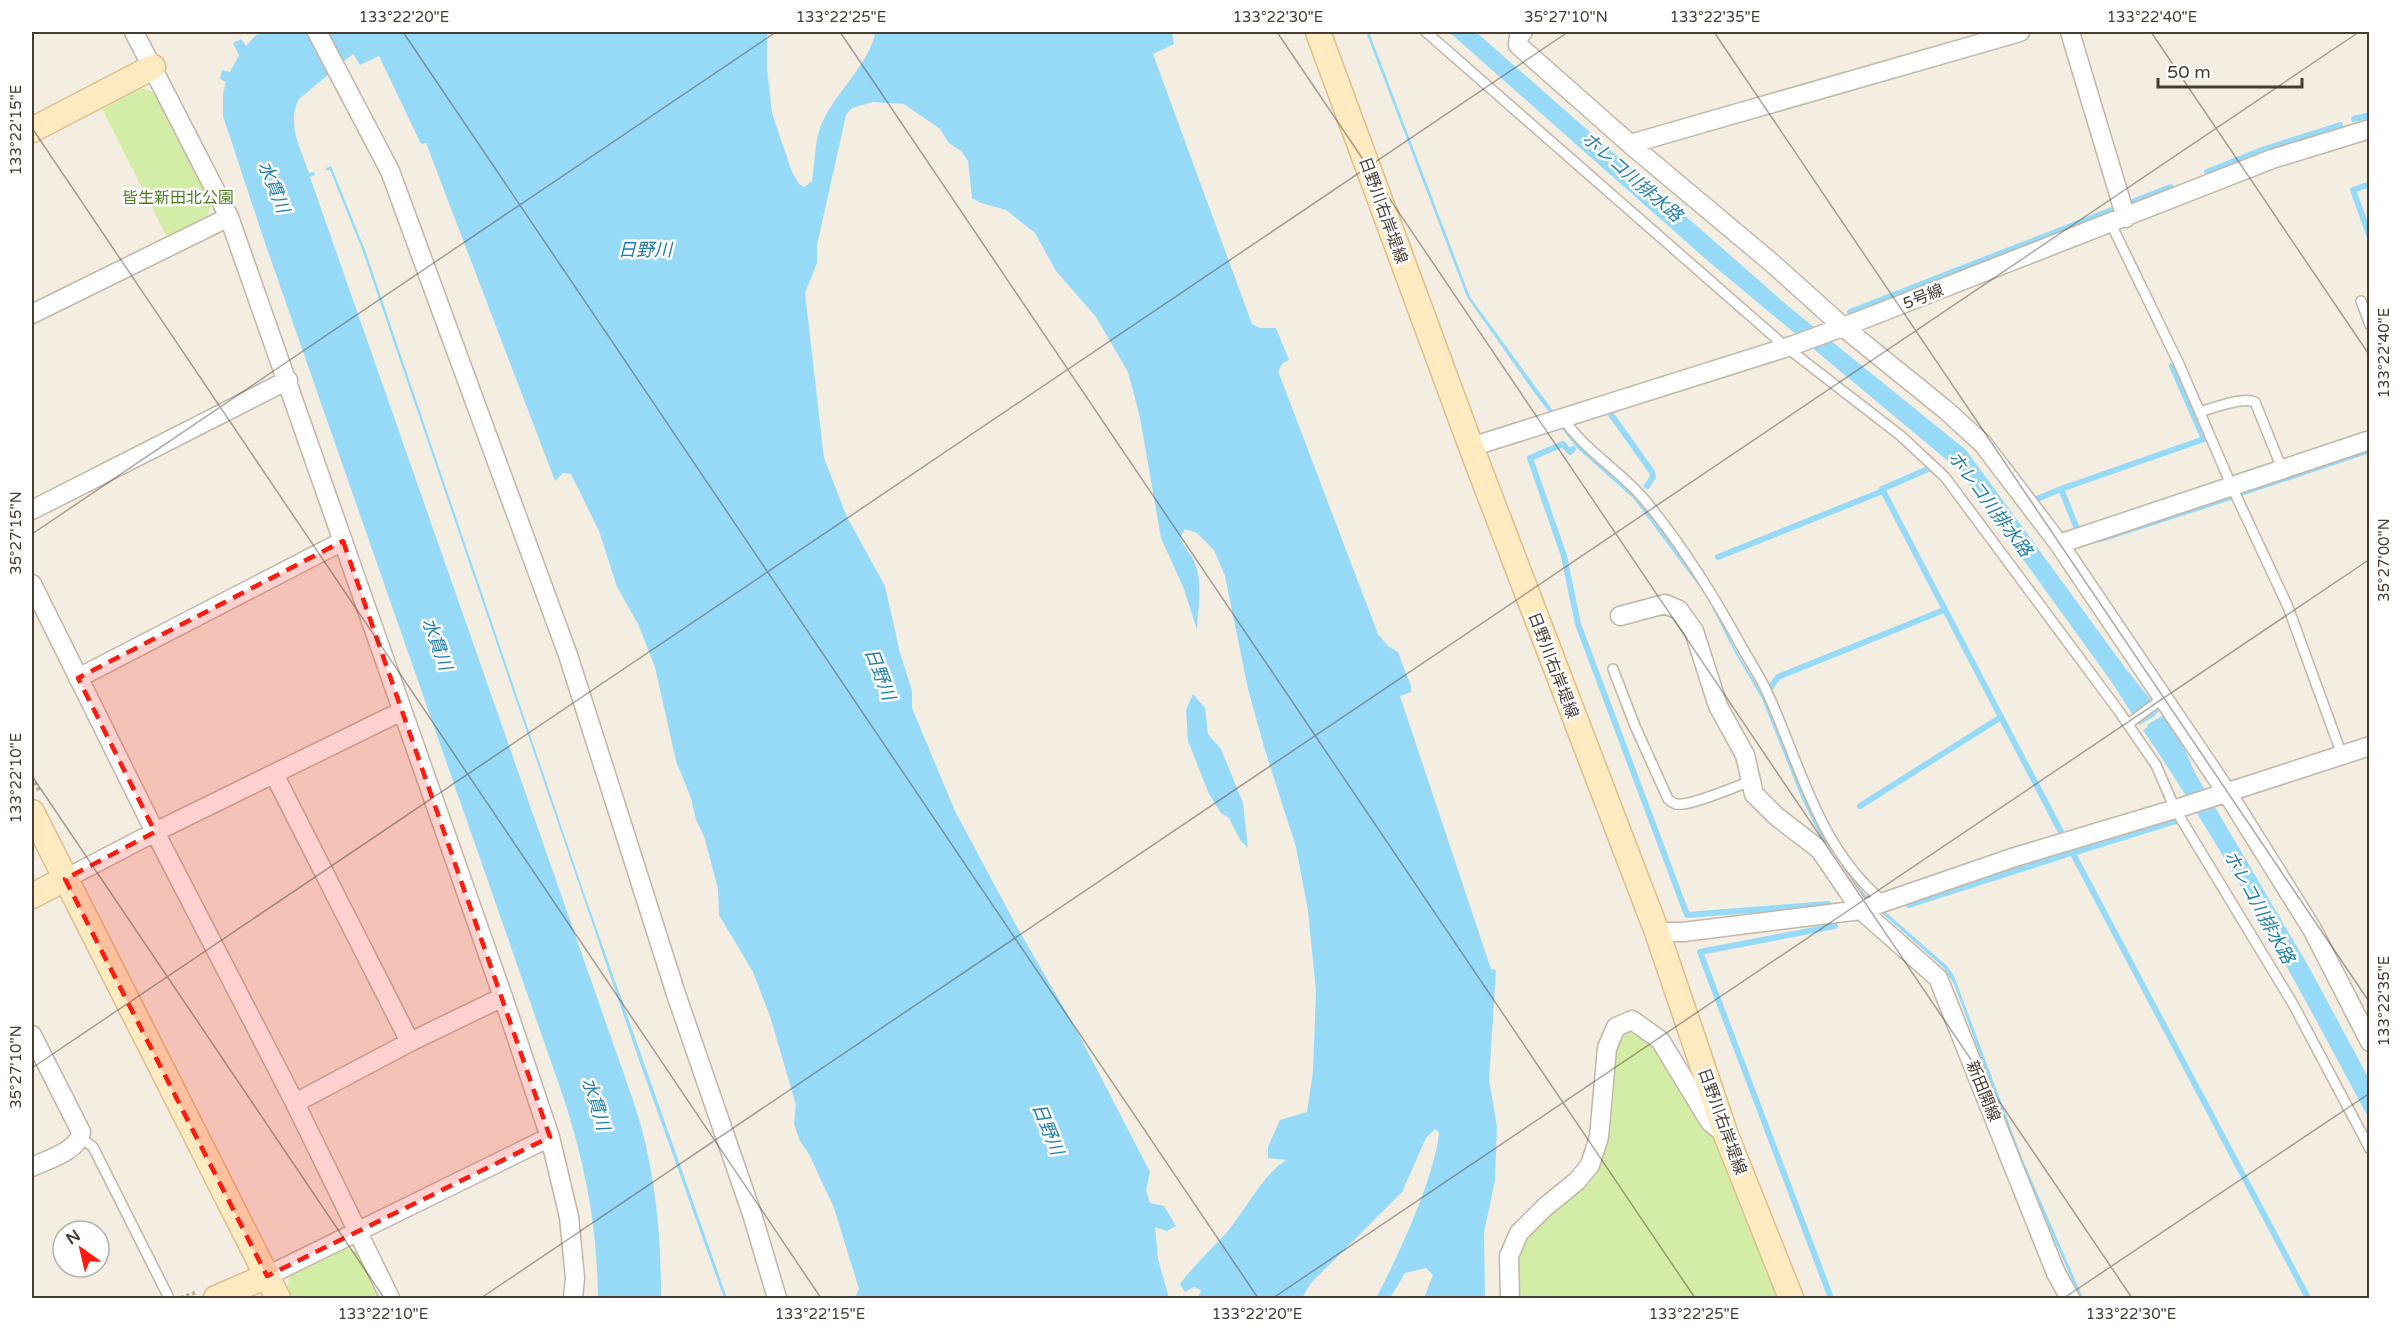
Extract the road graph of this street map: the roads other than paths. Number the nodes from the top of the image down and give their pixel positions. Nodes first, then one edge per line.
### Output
1 (134, 32) edge
2 (318, 32) edge
3 (1318, 32) edge
4 (1426, 32) edge
5 (1523, 32) edge
6 (2020, 32) edge
7 (2070, 32) edge
8 (153, 67) junction
9 (2370, 129) edge
10 (32, 130) edge
11 (1630, 144) junction
12 (229, 217) junction
13 (2119, 221) junction
14 (2361, 301) dead end
15 (32, 314) edge
16 (2370, 325) edge
17 (1836, 328) junction
18 (1790, 346) junction
19 (288, 380) junction
20 (2200, 412) junction
21 (1563, 418) junction
22 (2370, 440) edge
23 (1471, 447) junction
24 (2282, 470) junction
25 (2232, 487) junction
26 (32, 510) edge
27 (343, 541) junction
28 (2059, 544) junction
29 (32, 584) edge
30 (1620, 616) dead end
31 (1613, 669) dead end
32 (78, 678) junction
33 (2163, 698) junction
34 (402, 711) junction
35 (2128, 724) junction
36 (2370, 746) edge
37 (2342, 755) junction
38 (274, 774) junction
39 (1751, 781) junction
40 (2222, 794) junction
41 (36, 804) edge
42 (2179, 808) junction
43 (154, 832) junction
44 (65, 879) junction
45 (32, 896) edge
46 (1884, 902) junction
47 (1861, 910) junction
48 (1657, 933) junction
49 (504, 997) junction
50 (2364, 1017) edge
51 (32, 1035) edge
52 (410, 1042) junction
53 (2370, 1042) edge
54 (295, 1103) junction
55 (1726, 1136) junction
56 (80, 1137) junction
57 (550, 1137) junction
58 (2370, 1149) edge
59 (32, 1167) edge
60 (357, 1232) junction
61 (267, 1276) junction
62 (168, 1296) dead end
63 (216, 1299) edge
64 (278, 1299) edge
65 (390, 1299) edge
66 (573, 1299) edge
67 (777, 1299) edge
68 (1510, 1299) edge
69 (1791, 1299) edge
70 (2070, 1299) edge

1 - 8 street
2 - 67 street
3 - 23 street, 日野川右岸堤線
4 - 18 lane
5 - 11 street
6 - 11 street
7 - 13 street
8 - 10 street
8 - 12 street
9 - 13 street, 5号線
11 - 17 street
12 - 15 street
12 - 19 street
13 - 17 street, 5号線
13 - 20 lane
14 - 16 lane
17 - 18 street, 5号線
17 - 28 street
18 - 21 street, 5号線
18 - 35 lane
19 - 26 street
19 - 27 street
20 - 24 lane
20 - 25 lane
21 - 23 street, 5号線
21 - 46 lane
22 - 24 street
23 - 48 street, 日野川右岸堤線
24 - 25 street
25 - 28 street
25 - 37 lane
27 - 32 street
27 - 34 street
28 - 33 street
29 - 32 street
30 - 39 street, 新田開線
31 - 39 lane
32 - 43 street
33 - 35 lane
33 - 40 street
34 - 38 street
34 - 49 street
35 - 42 lane
36 - 37 street
37 - 40 street
38 - 43 street
38 - 52 street
39 - 47 street, 新田開線
40 - 42 street
40 - 50 street
41 - 44 street
42 - 46 street
42 - 58 lane
43 - 44 street
43 - 54 street
44 - 45 street
44 - 61 street
46 - 47 street
47 - 48 street
47 - 70 street, 新田開線
48 - 55 street, 日野川右岸堤線
49 - 52 street
49 - 57 street
50 - 53 street
51 - 56 street
52 - 54 street
54 - 60 street
55 - 68 street
55 - 69 street, 日野川右岸堤線
56 - 59 street
56 - 62 lane
57 - 60 street
57 - 66 street
60 - 61 street
60 - 65 street
61 - 63 street
61 - 64 street

